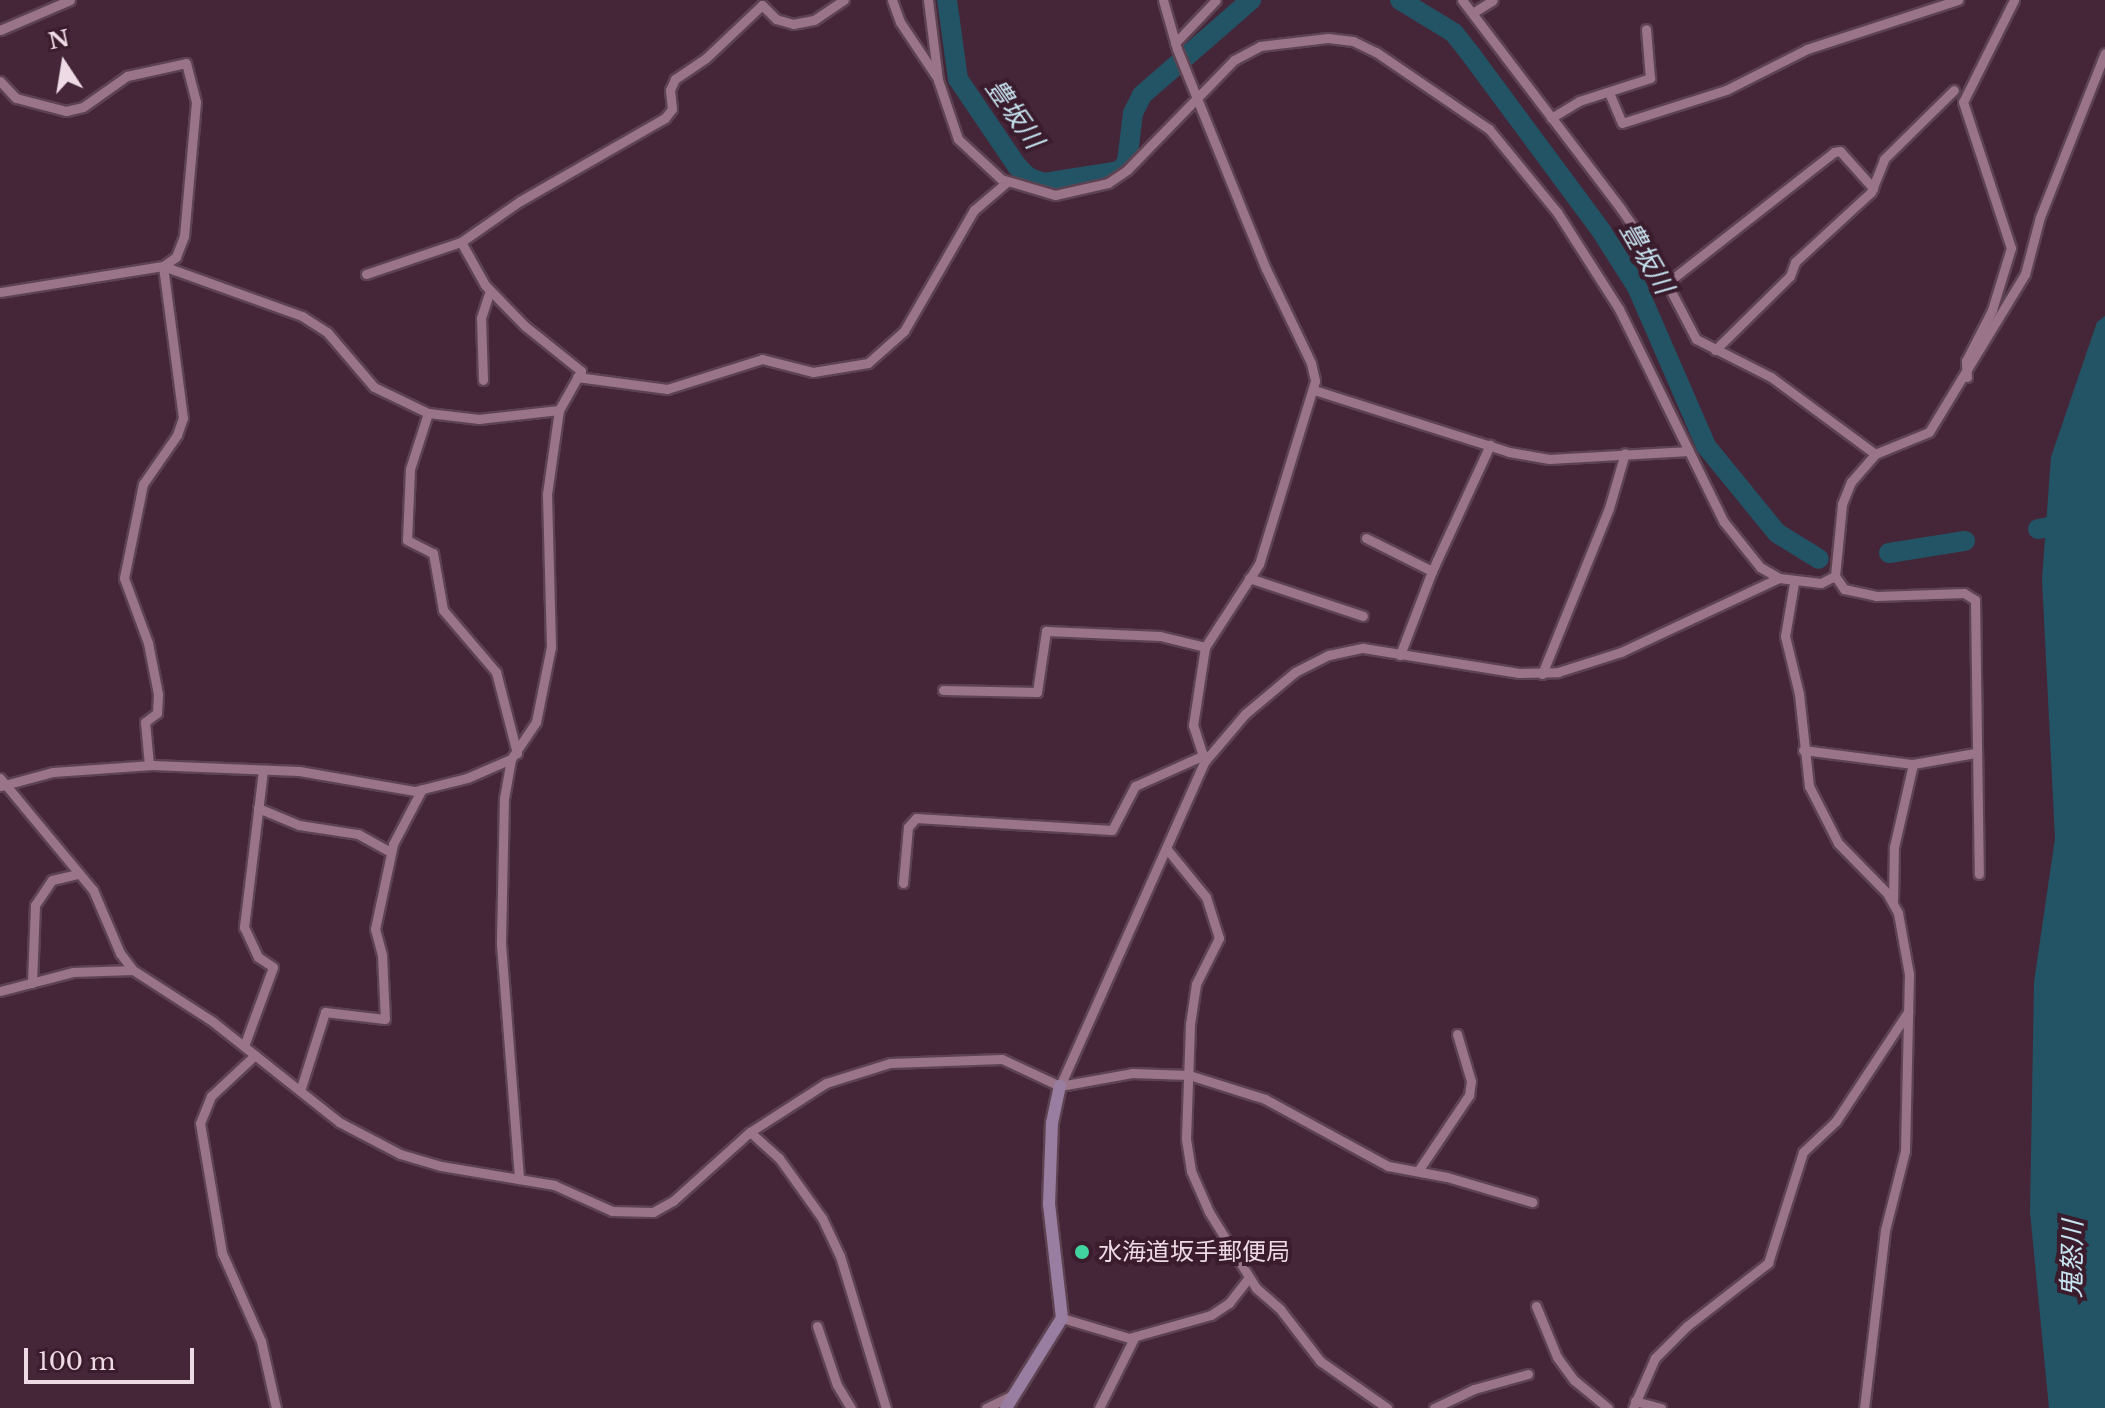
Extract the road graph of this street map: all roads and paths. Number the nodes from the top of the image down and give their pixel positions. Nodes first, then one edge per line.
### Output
1 (70, 0) edge
2 (844, 0) edge
3 (892, 0) edge
4 (928, 0) edge
5 (1163, 0) edge
6 (1216, 0) edge
7 (1462, 0) edge
8 (1493, 0) edge
9 (1958, 0) edge
10 (2014, 0) edge
11 (51, 3) edge
12 (1474, 12) junction
13 (1646, 29) dead end
14 (0, 30) edge
15 (1176, 46) junction
16 (2105, 53) edge
17 (938, 80) junction
18 (0, 81) edge
19 (1954, 90) dead end
20 (1610, 95) junction
21 (1196, 97) junction
22 (1551, 118) junction
23 (1007, 182) junction
24 (1873, 188) junction
25 (461, 242) junction
26 (163, 266) junction
27 (366, 274) dead end
28 (1667, 283) junction
29 (490, 290) junction
30 (0, 292) edge
31 (1715, 350) junction
32 (577, 377) junction
33 (1967, 377) junction
34 (483, 380) dead end
35 (1314, 390) junction
36 (559, 410) junction
37 (428, 413) junction
38 (1490, 445) junction
39 (1689, 451) junction
40 (1625, 453) junction
41 (1875, 454) junction
42 (1366, 538) dead end
43 (1432, 571) junction
44 (1836, 571) junction
45 (1249, 578) junction
46 (1779, 578) junction
47 (1794, 583) junction
48 (1363, 616) dead end
49 (1205, 647) junction
50 (1400, 655) junction
51 (1542, 674) junction
52 (943, 690) dead end
53 (1803, 750) junction
54 (1975, 753) junction
55 (514, 756) junction
56 (1204, 758) junction
57 (1913, 764) junction
58 (149, 765) junction
59 (263, 770) junction
60 (1, 783) edge
61 (422, 789) junction
62 (258, 808) junction
63 (1166, 848) junction
64 (391, 852) junction
65 (79, 874) junction
66 (1979, 874) dead end
67 (903, 883) dead end
68 (1894, 905) junction
69 (133, 970) junction
70 (32, 983) junction
71 (0, 991) edge
72 (1910, 1009) junction
73 (1457, 1034) dead end
74 (244, 1046) junction
75 (255, 1055) junction
76 (1189, 1075) junction
77 (1060, 1086) junction
78 (300, 1091) junction
79 (750, 1132) junction
80 (1418, 1171) junction
81 (519, 1179) junction
82 (1532, 1202) dead end
83 (1248, 1279) junction
84 (1536, 1306) dead end
85 (1062, 1318) junction
86 (817, 1326) dead end
87 (1135, 1336) junction
88 (1528, 1374) dead end
89 (1008, 1402) edge
90 (1634, 1404) edge
91 (276, 1408) edge
92 (851, 1408) edge
93 (886, 1408) edge
94 (986, 1408) edge
95 (1099, 1408) edge
96 (1387, 1408) edge
97 (1434, 1408) edge
98 (1608, 1408) edge
99 (1661, 1408) edge
100 (1864, 1408) edge

1 - 11 street
2 - 25 street
3 - 17 street
4 - 17 street
5 - 15 street
6 - 15 street
7 - 12 street
8 - 12 street
9 - 20 street
10 - 33 street
11 - 14 street
12 - 22 street
13 - 20 street
15 - 21 street
16 - 33 street
17 - 23 street
18 - 26 street
19 - 24 street
20 - 22 street
21 - 23 street
21 - 35 street
21 - 39 street
22 - 28 street
23 - 32 street
24 - 28 street
24 - 31 street
25 - 27 street
25 - 29 street
26 - 30 street
26 - 37 street
26 - 58 street
28 - 31 street
29 - 32 street
29 - 34 street
31 - 41 street
32 - 36 street
33 - 41 street
35 - 38 street
35 - 45 street
36 - 37 street
36 - 55 street
37 - 55 street
38 - 40 street
38 - 43 street
39 - 40 street
39 - 46 street
40 - 51 street
41 - 44 street
42 - 43 street
43 - 50 street
44 - 47 street
44 - 54 street
45 - 48 street
45 - 49 street
46 - 47 street
46 - 51 street
47 - 53 street
49 - 52 street
49 - 56 street
50 - 51 street
50 - 56 street
53 - 57 street
53 - 68 street
54 - 57 street
54 - 66 street
55 - 61 street
55 - 81 street
56 - 63 street
56 - 67 street
57 - 68 street
58 - 59 street
58 - 60 street
59 - 61 street
59 - 62 street
60 - 65 street
61 - 64 street
62 - 64 street
62 - 74 street
63 - 76 street
63 - 77 street
64 - 78 street
65 - 69 street
65 - 70 street
68 - 72 street
69 - 70 street
69 - 74 street
70 - 71 street
72 - 90 street
72 - 100 street
73 - 80 street
74 - 75 street
75 - 78 street
75 - 91 street
76 - 77 street
76 - 80 street
76 - 83 street
77 - 79 street
77 - 85 street
78 - 81 street
79 - 81 street
79 - 93 street
80 - 82 street
83 - 87 street
83 - 96 street
84 - 98 street
85 - 87 street
85 - 89 street
86 - 92 street
87 - 95 street
88 - 97 street
89 - 94 street
90 - 99 street

